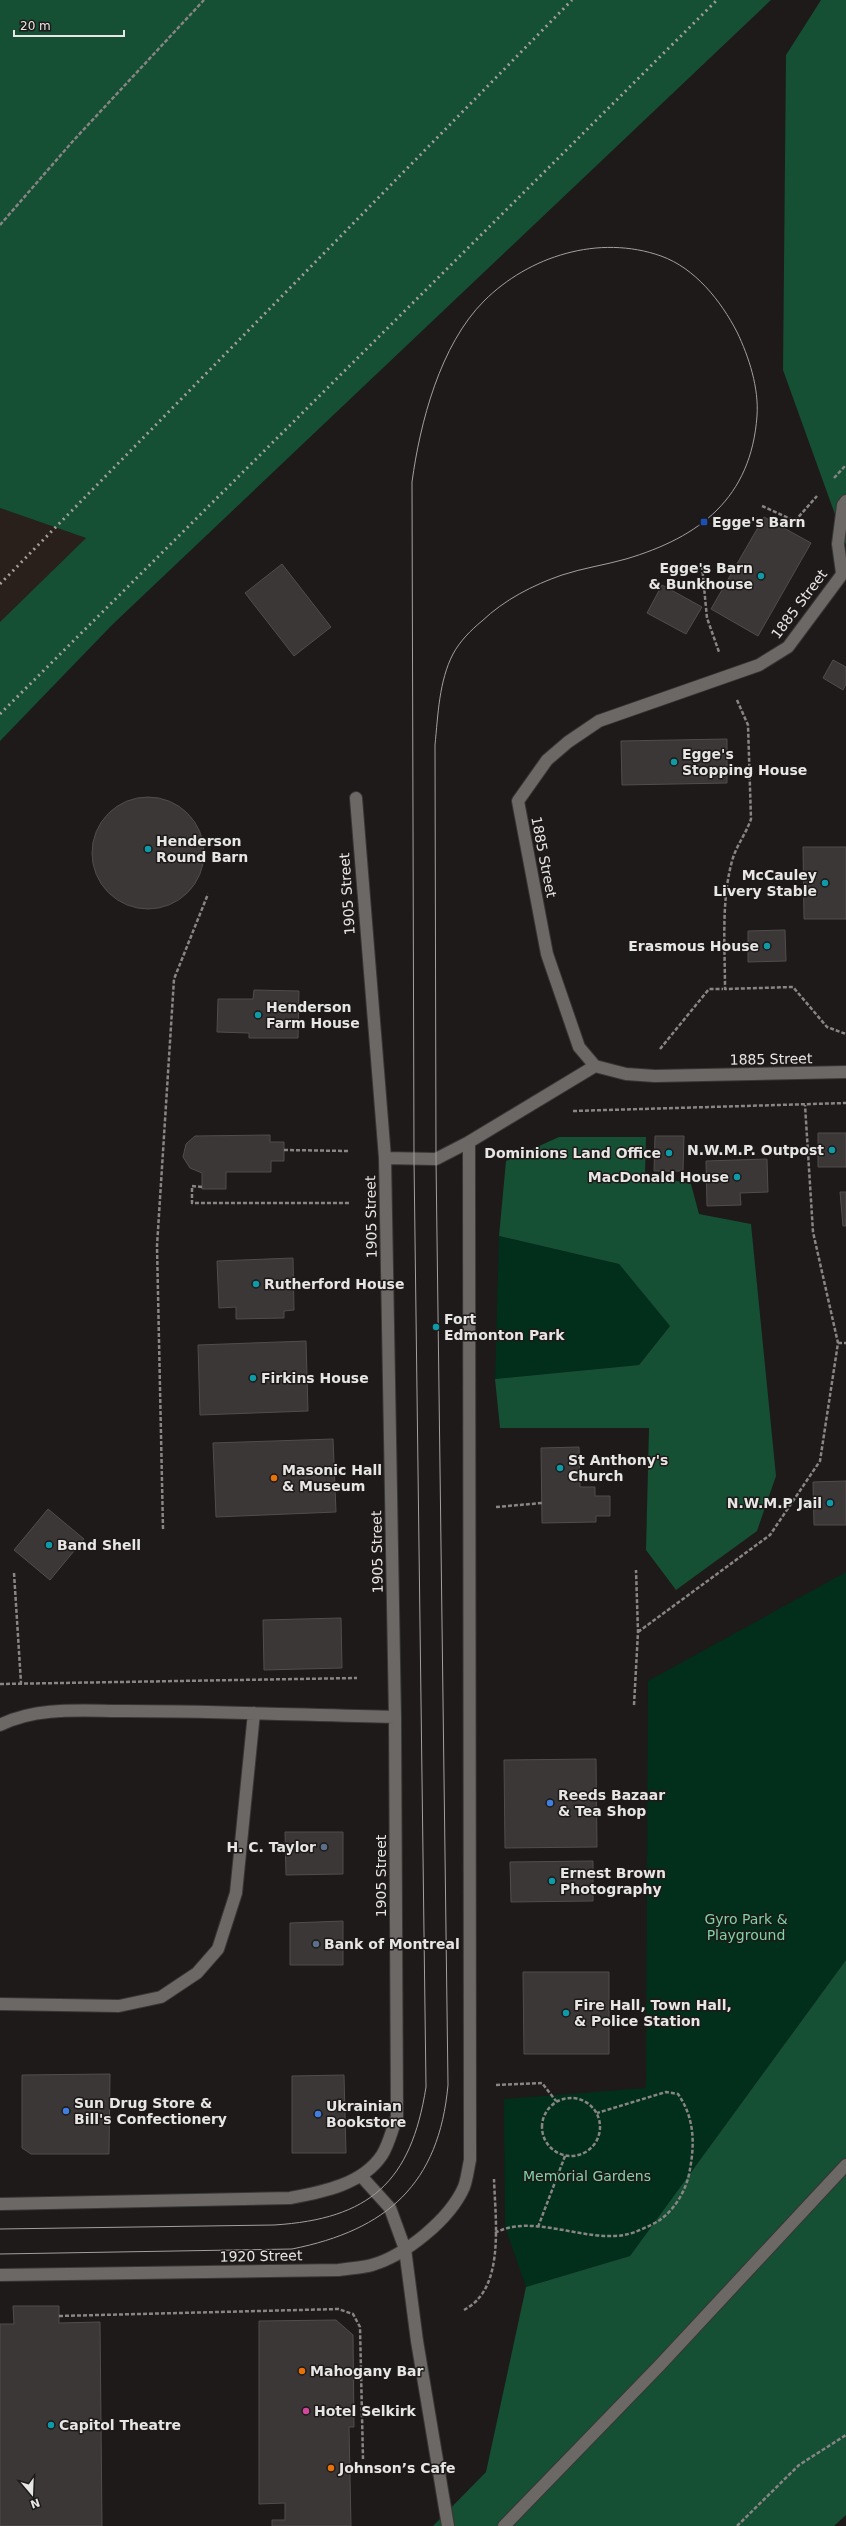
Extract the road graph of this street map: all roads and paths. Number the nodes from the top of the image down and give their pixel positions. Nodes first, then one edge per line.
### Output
1 (204, 0) edge
2 (0, 225) edge
3 (846, 465) edge
4 (831, 482) dead end
5 (820, 493) dead end
6 (846, 501) edge
7 (762, 506) dead end
8 (702, 566) dead end
9 (844, 571) edge
10 (728, 677) junction
11 (356, 798) dead end
12 (208, 894) dead end
13 (723, 989) dead end
14 (846, 1034) edge
15 (595, 1066) junction
16 (846, 1072) edge
17 (640, 1075) junction
18 (846, 1104) edge
19 (805, 1105) junction
20 (568, 1111) dead end
21 (469, 1142) junction
22 (284, 1150) dead end
23 (350, 1151) dead end
24 (385, 1158) junction
25 (202, 1187) dead end
26 (350, 1202) dead end
27 (838, 1343) junction
28 (846, 1343) edge
29 (542, 1503) dead end
30 (489, 1508) dead end
31 (163, 1529) dead end
32 (636, 1570) dead end
33 (14, 1574) dead end
34 (638, 1632) junction
35 (357, 1678) dead end
36 (21, 1683) junction
37 (0, 1684) edge
38 (634, 1705) dead end
39 (254, 1712) junction
40 (395, 1717) junction
41 (0, 1725) edge
42 (0, 2004) edge
43 (494, 2093) dead end
44 (556, 2101) junction
45 (597, 2113) junction
46 (564, 2156) junction
47 (846, 2165) edge
48 (494, 2171) dead end
49 (362, 2177) junction
50 (0, 2204) edge
51 (538, 2227) junction
52 (495, 2234) junction
53 (405, 2249) junction
54 (0, 2275) edge
55 (464, 2310) dead end
56 (59, 2316) dead end
57 (846, 2435) edge
58 (362, 2459) dead end
59 (448, 2526) edge
60 (504, 2526) edge
61 (737, 2526) edge

1 - 2 path
3 - 4 path
5 - 7 path
6 - 9 street, 1885 Street
8 - 10 path
9 - 10 street, 1885 Street
10 - 14 path
10 - 15 street, 1885 Street
11 - 24 street, 1905 Street
12 - 31 path
13 - 17 path
15 - 17 street, 1885 Street
15 - 21 street
16 - 17 street, 1885 Street
18 - 19 path
19 - 20 path
19 - 27 path
21 - 24 street
21 - 53 street, 1920 Street
22 - 23 path
24 - 40 street, 1905 Street
25 - 26 path
27 - 28 path
27 - 34 path
29 - 30 path
32 - 34 path
33 - 36 path
34 - 38 path
35 - 36 path
36 - 37 path
39 - 40 street
39 - 41 street
39 - 42 street
40 - 49 street, 1905 Street
43 - 44 path
44 - 45 path
44 - 46 path
45 - 46 path
45 - 51 path
46 - 51 path
47 - 60 street
48 - 52 path
49 - 50 street
49 - 53 street
51 - 52 path
52 - 55 path
53 - 54 street, 1920 Street
53 - 59 street
56 - 58 path
57 - 61 path

